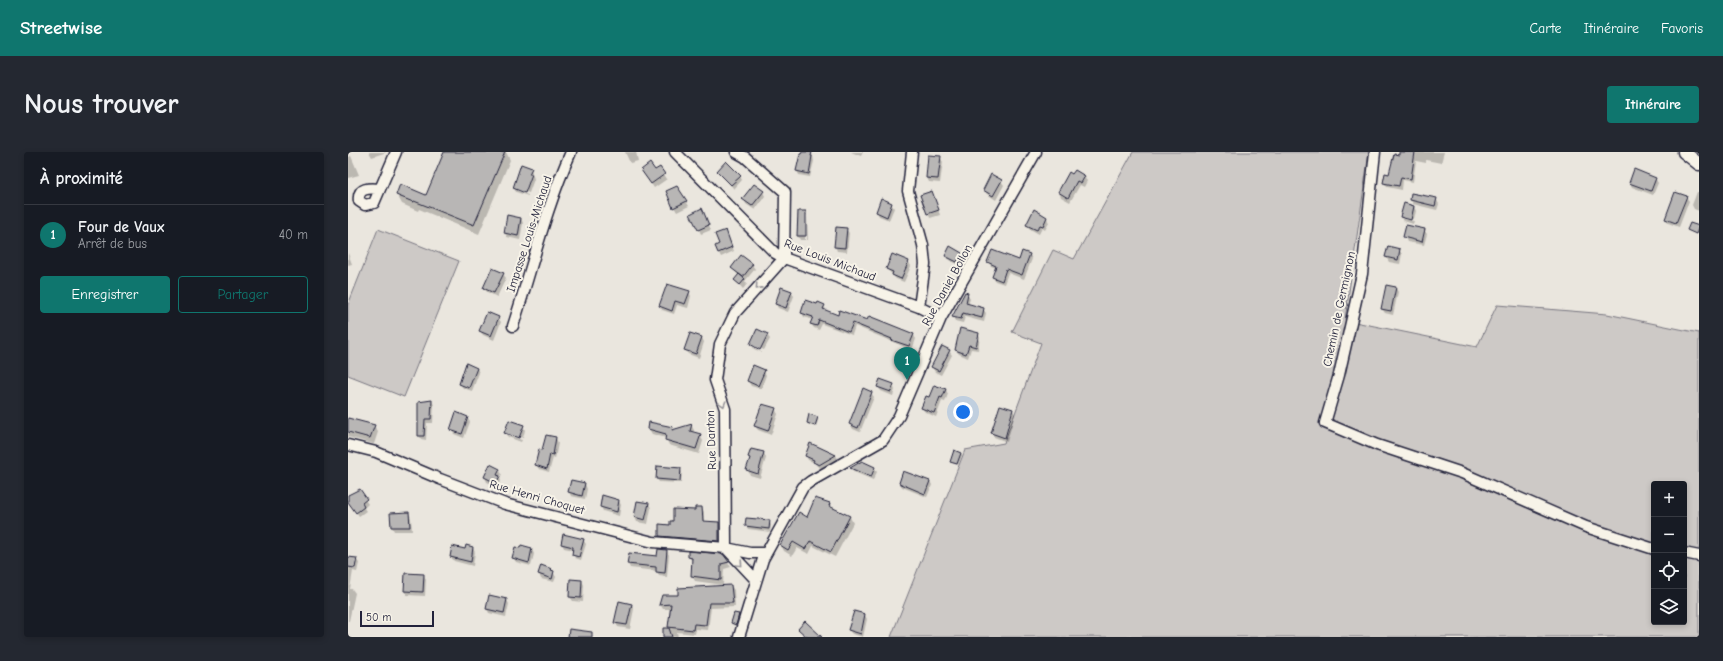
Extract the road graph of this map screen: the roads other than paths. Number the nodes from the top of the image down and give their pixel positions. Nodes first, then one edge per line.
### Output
1 (396, 152) edge
2 (571, 152) edge
3 (675, 152) edge
4 (736, 152) edge
5 (912, 152) edge
6 (1036, 152) edge
7 (1375, 152) edge
8 (1684, 152) edge
9 (1699, 164) edge
10 (380, 189) dead end
11 (784, 258) junction
12 (919, 307) junction
13 (941, 318) junction
14 (513, 326) dead end
15 (348, 445) edge
16 (726, 548) junction
17 (1651, 548) edge
18 (766, 553) junction
19 (1687, 554) edge
20 (1699, 556) edge
21 (756, 580) junction
22 (739, 637) edge

1 - 10 street
2 - 14 street, Impasse Louis-Michaud
3 - 11 street, Rue Louis Michaud
4 - 11 street
5 - 12 street
6 - 13 street, Rue Daniel Bollon
7 - 17 street, Chemin de Germignon
8 - 9 main road
11 - 12 street, Rue Louis Michaud
11 -> 16 street, Rue Danton
12 - 13 street, Rue Louis Michaud
13 - 18 street, Rue Daniel Bollon
15 - 16 street, Rue Henri Choquet
16 - 18 street, Rue Henri Choquet
16 -> 21 street
18 - 21 street, Rue Daniel Bollon
19 - 20 street
21 - 22 street, Rue Daniel Bollon

